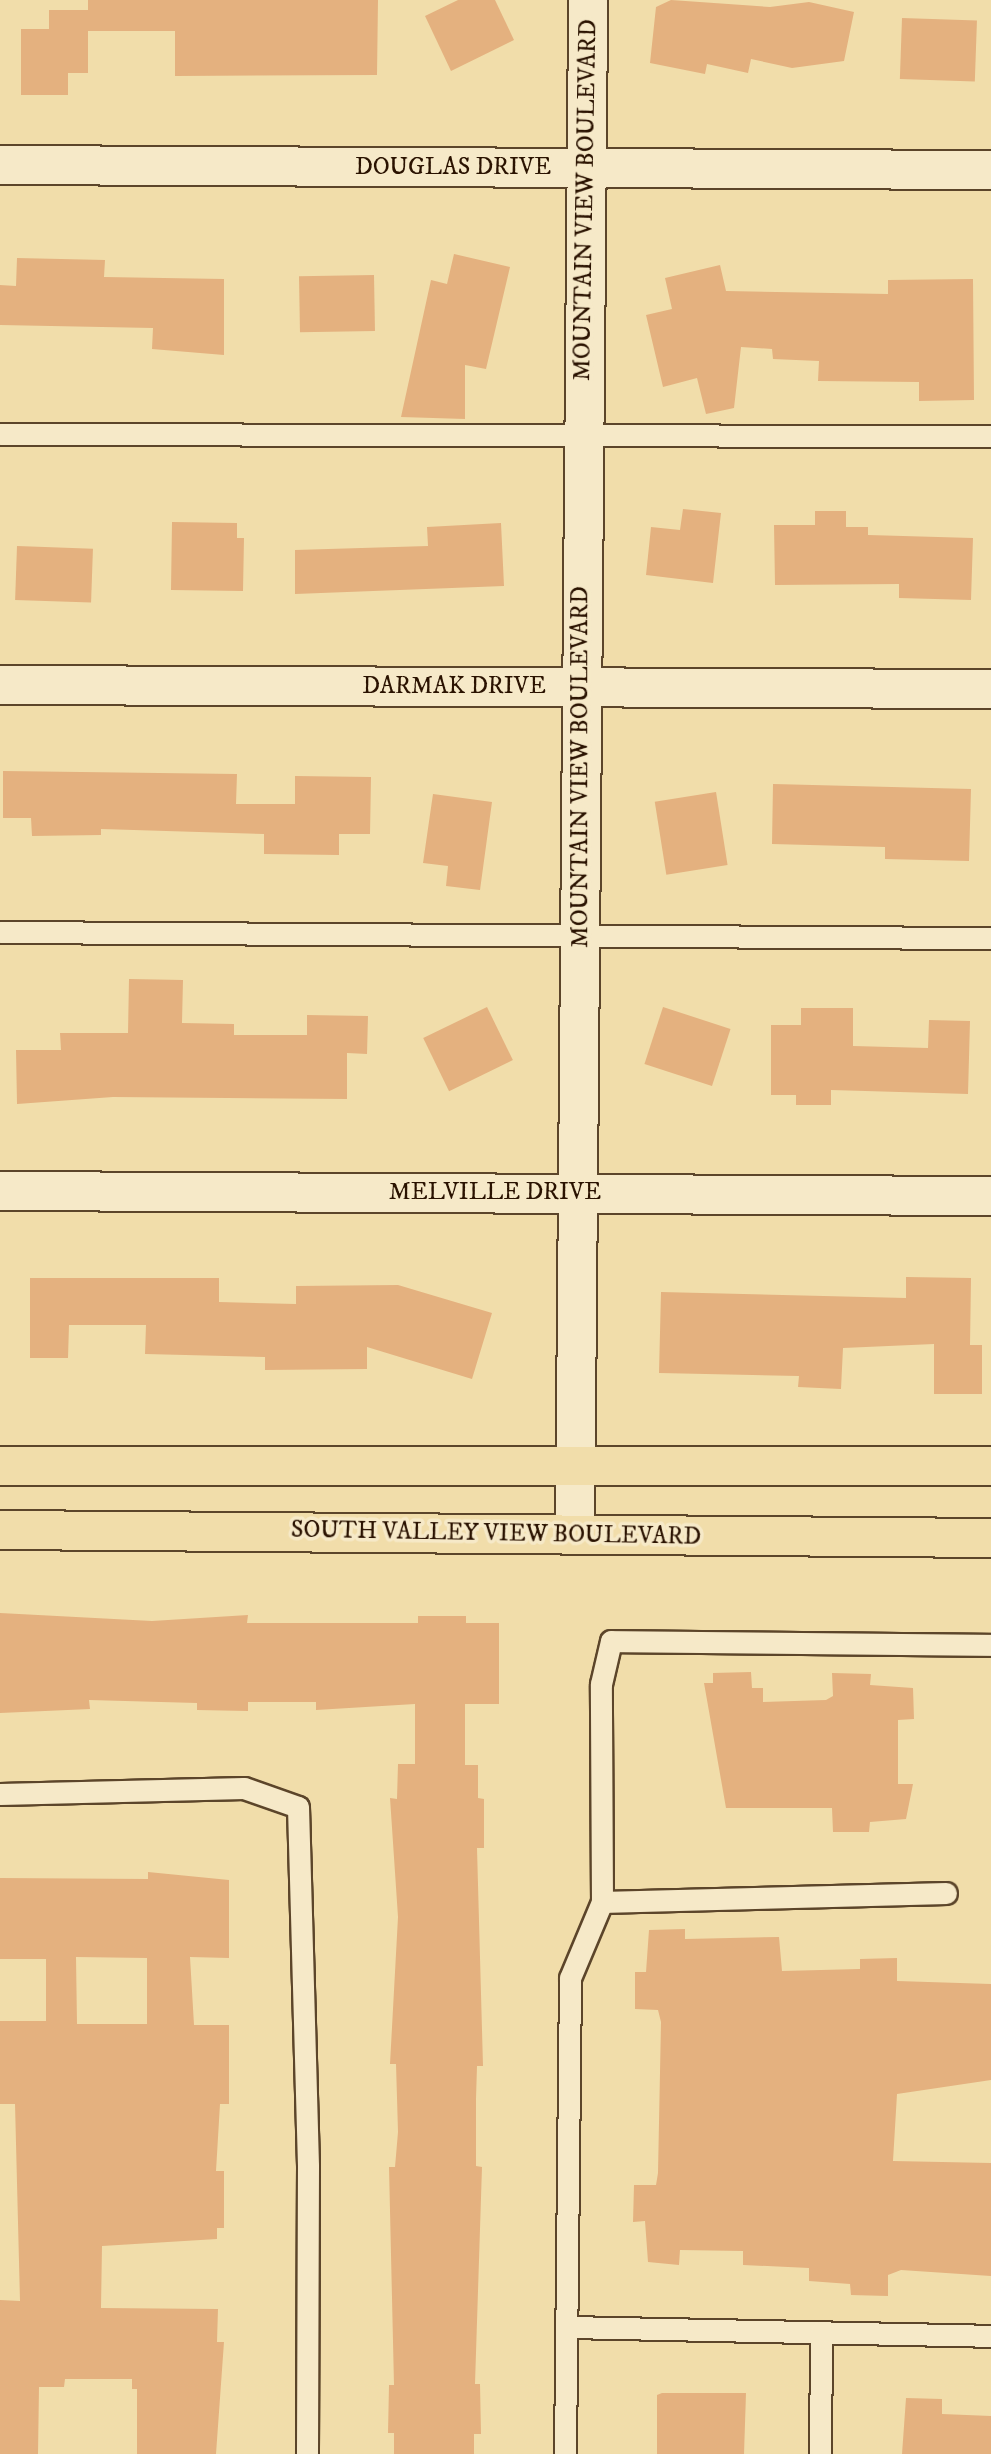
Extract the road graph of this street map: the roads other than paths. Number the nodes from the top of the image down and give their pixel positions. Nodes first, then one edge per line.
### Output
1 (588, 0) edge
2 (0, 165) edge
3 (587, 168) junction
4 (991, 170) edge
5 (0, 433) edge
6 (584, 434) junction
7 (991, 436) edge
8 (0, 685) edge
9 (582, 687) junction
10 (991, 689) edge
11 (0, 932) edge
12 (580, 934) junction
13 (991, 938) edge
14 (0, 1191) edge
15 (577, 1194) junction
16 (991, 1196) edge
17 (575, 1465) junction
18 (0, 1466) edge
19 (991, 1466) edge
20 (0, 1530) edge
21 (575, 1535) junction
22 (991, 1538) edge
23 (991, 1645) edge
24 (0, 1794) edge
25 (946, 1893) dead end
26 (602, 1902) junction
27 (568, 2327) junction
28 (821, 2332) junction
29 (991, 2336) edge
30 (307, 2454) edge
31 (565, 2454) edge
32 (820, 2454) edge

1 - 3 street, MOUNTAIN VIEW BOULEVARD
2 - 3 street, DOUGLAS DRIVE
3 - 4 street, DOUGLAS DRIVE
3 - 6 street, MOUNTAIN VIEW BOULEVARD
5 - 6 lane
6 - 7 lane
6 - 9 street, MOUNTAIN VIEW BOULEVARD
8 - 9 street, DARMAK DRIVE
9 - 10 street, DARMAK DRIVE
9 - 12 street, MOUNTAIN VIEW BOULEVARD
11 - 12 lane
12 - 13 lane
12 - 15 street, MOUNTAIN VIEW BOULEVARD
14 - 15 street, MELVILLE DRIVE
15 - 16 street, MELVILLE DRIVE
15 - 17 street, MOUNTAIN VIEW BOULEVARD
17 - 18 main road
17 - 19 main road
17 - 21 street, MOUNTAIN VIEW BOULEVARD
20 - 21 main road, SOUTH VALLEY VIEW BOULEVARD
21 - 22 main road, SOUTH VALLEY VIEW BOULEVARD
23 - 26 lane
24 - 30 lane
25 - 26 lane
26 - 27 lane
27 - 28 lane
27 - 31 lane
28 - 29 lane
28 - 32 lane

